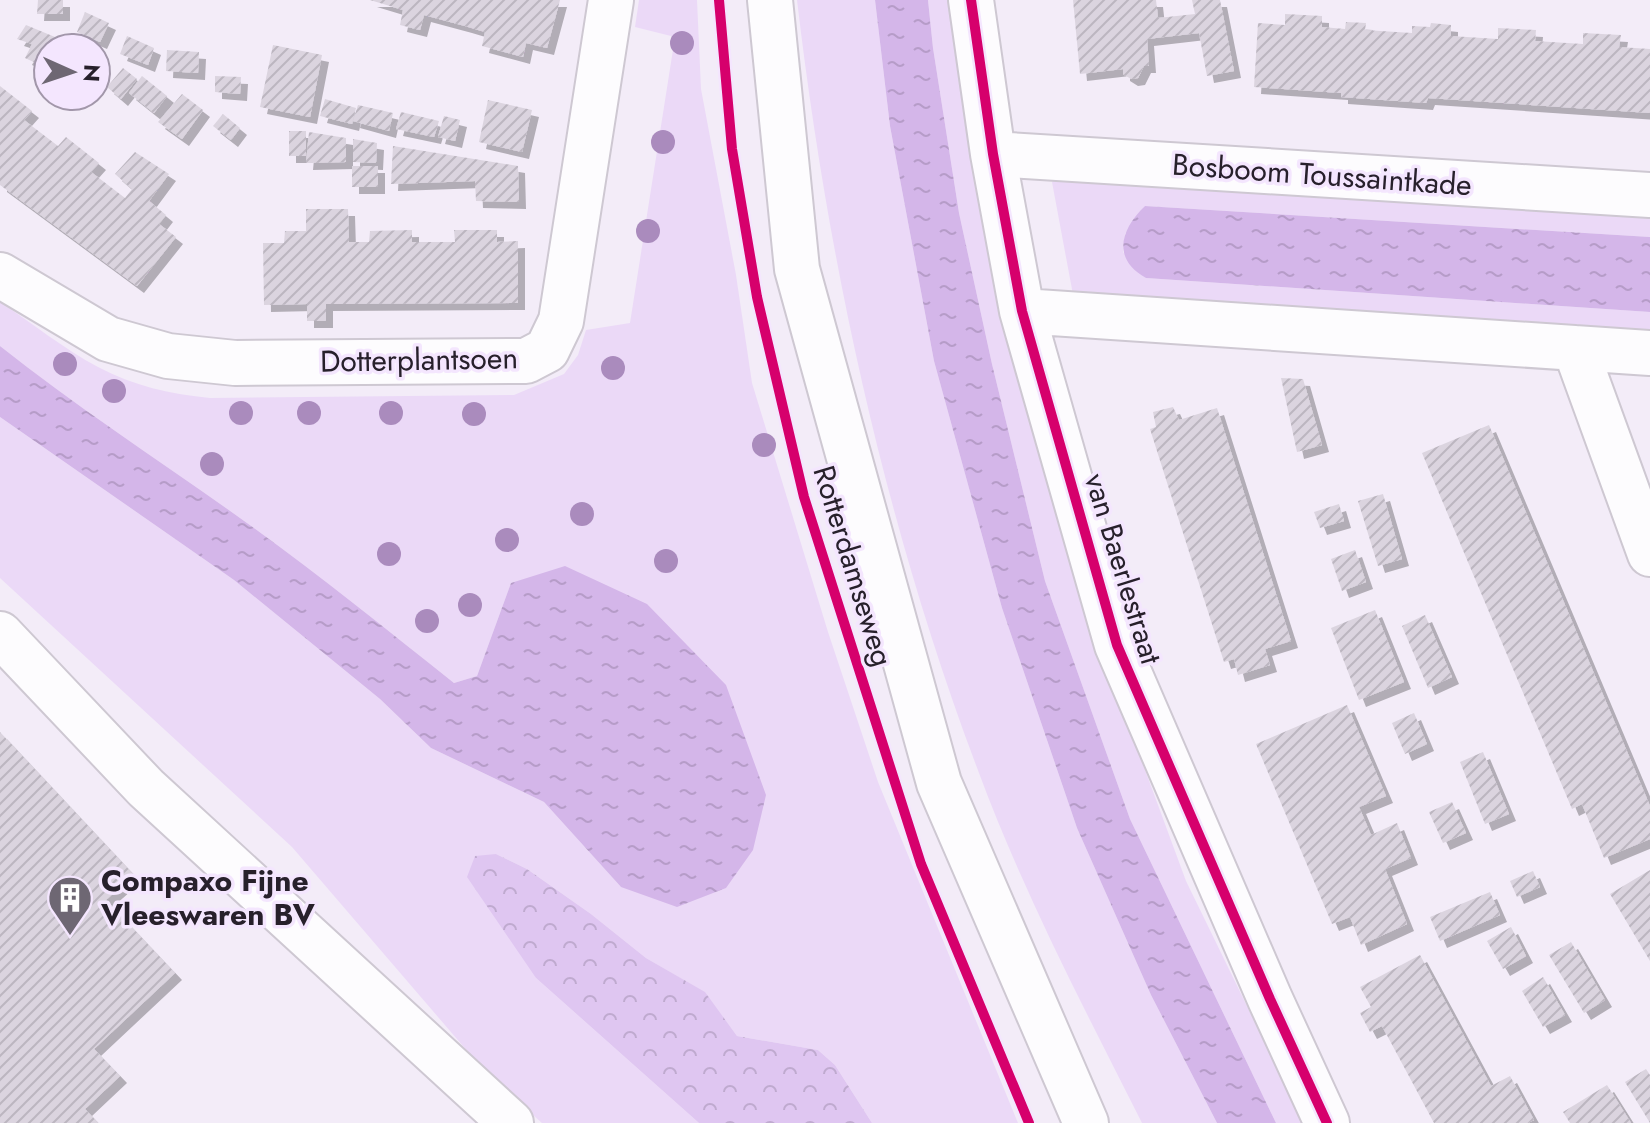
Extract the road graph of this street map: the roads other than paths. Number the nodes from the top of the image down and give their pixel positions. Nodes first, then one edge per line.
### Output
1 (611, 0) edge
2 (770, 0) edge
3 (971, 0) edge
4 (993, 154) junction
5 (1650, 195) edge
6 (0, 275) edge
7 (1022, 311) junction
8 (1575, 348) junction
9 (1650, 353) edge
10 (1650, 554) edge
11 (0, 634) edge
12 (511, 1123) edge
13 (1086, 1123) edge
14 (1327, 1123) edge

1 - 6 street, Dotterplantsoen
2 - 13 street, Rotterdamseweg
3 - 4 street, van Baerlestraat
4 - 5 street, Bosboom Toussaintkade
4 - 7 street, van Baerlestraat
7 - 8 street
7 - 14 street, van Baerlestraat
8 - 9 street
8 - 10 street
11 - 12 street

